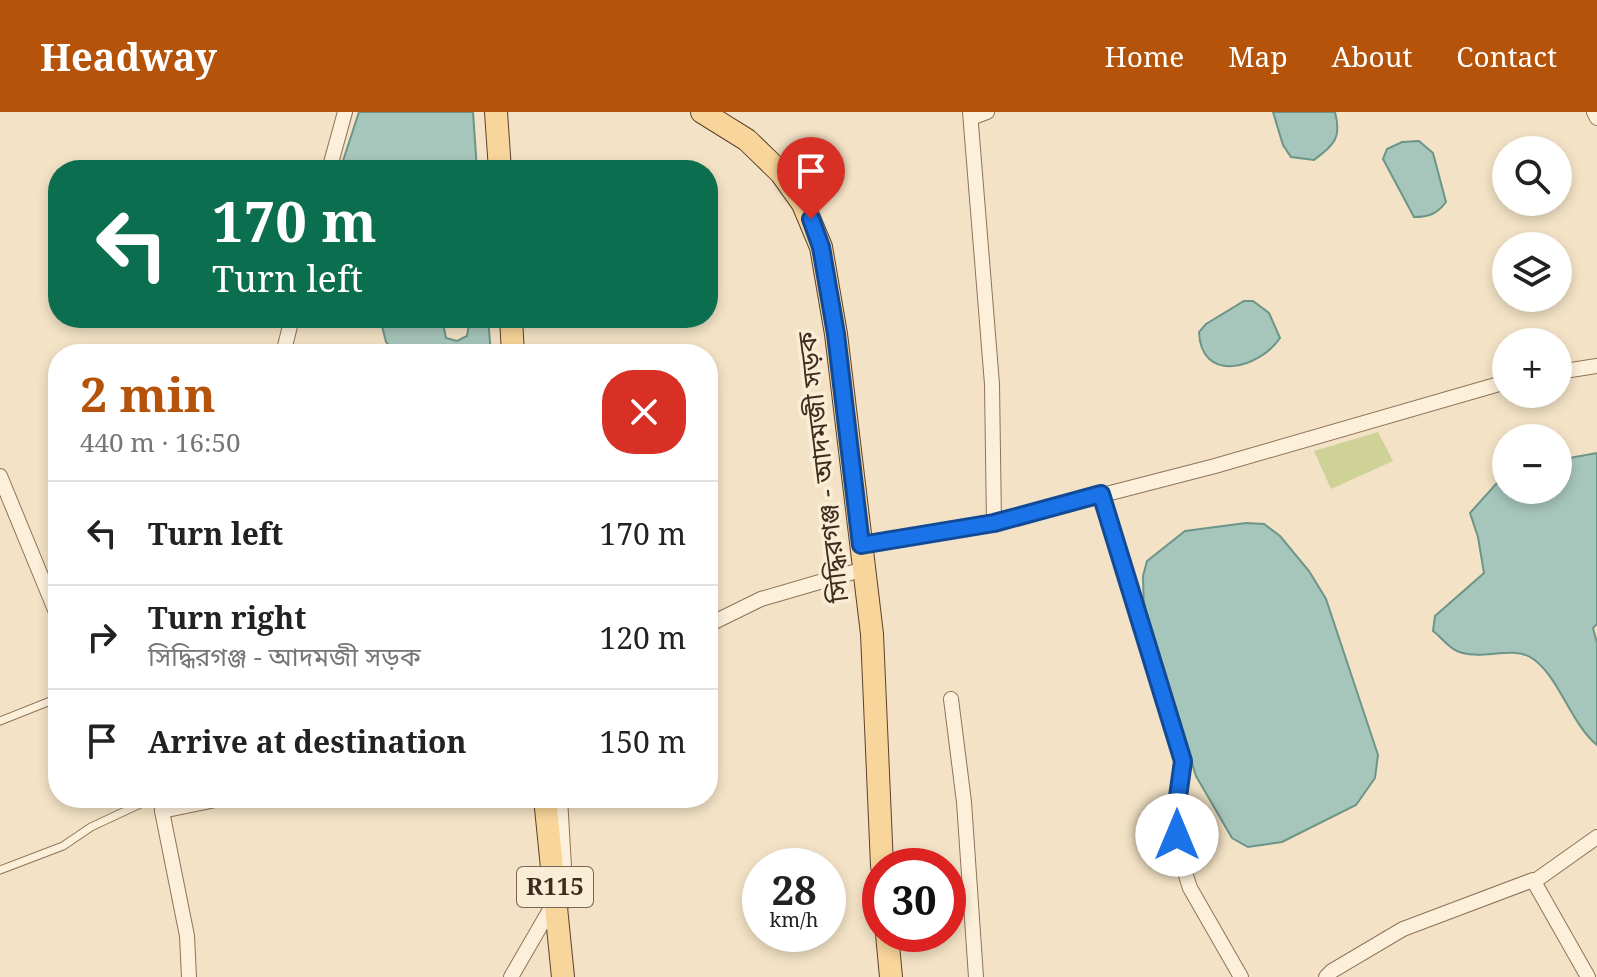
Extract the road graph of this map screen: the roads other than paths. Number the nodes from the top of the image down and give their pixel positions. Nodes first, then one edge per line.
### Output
1 (345, 112) edge
2 (496, 112) edge
3 (702, 112) edge
4 (987, 112) edge
5 (1594, 112) edge
6 (971, 115) edge
7 (1597, 118) edge
8 (332, 160) edge
9 (499, 160) edge
10 (1597, 366) edge
11 (1572, 370) edge
12 (1492, 386) edge
13 (0, 476) edge
14 (1101, 494) junction
15 (994, 523) junction
16 (861, 545) junction
17 (864, 569) junction
18 (48, 593) edge
19 (718, 620) edge
20 (951, 699) dead end
21 (48, 702) edge
22 (0, 721) edge
23 (143, 808) edge
24 (160, 808) edge
25 (546, 808) edge
26 (561, 808) edge
27 (1597, 837) edge
28 (881, 848) edge
29 (0, 870) edge
30 (1535, 881) junction
31 (556, 899) junction
32 (889, 952) edge
33 (1590, 970) edge
34 (189, 977) edge
35 (511, 977) edge
36 (563, 977) edge
37 (572, 977) edge
38 (891, 977) edge
39 (976, 977) edge
40 (1241, 977) edge
41 (1326, 977) edge

1 - 8 street
2 - 9 main road
3 - 16 main road, সিদ্ধিরগঞ্জ - আদমজী সড়ক
4 - 6 street
5 - 7 street
6 - 15 street
10 - 11 street
12 - 14 street
13 - 18 street
14 - 15 street
14 - 40 street
15 - 16 street
16 - 17 main road, সিদ্ধিরগঞ্জ - আদমজী সড়ক
17 - 19 street
17 - 28 main road, সিদ্ধিরগঞ্জ - আদমজী সড়ক
20 - 39 street
21 - 22 lane
23 - 29 lane
24 - 34 street
25 - 31 main road, R115
26 - 37 street
27 - 30 street
30 - 33 street
30 - 41 street
31 - 35 street
31 - 36 main road, R115
32 - 38 main road

